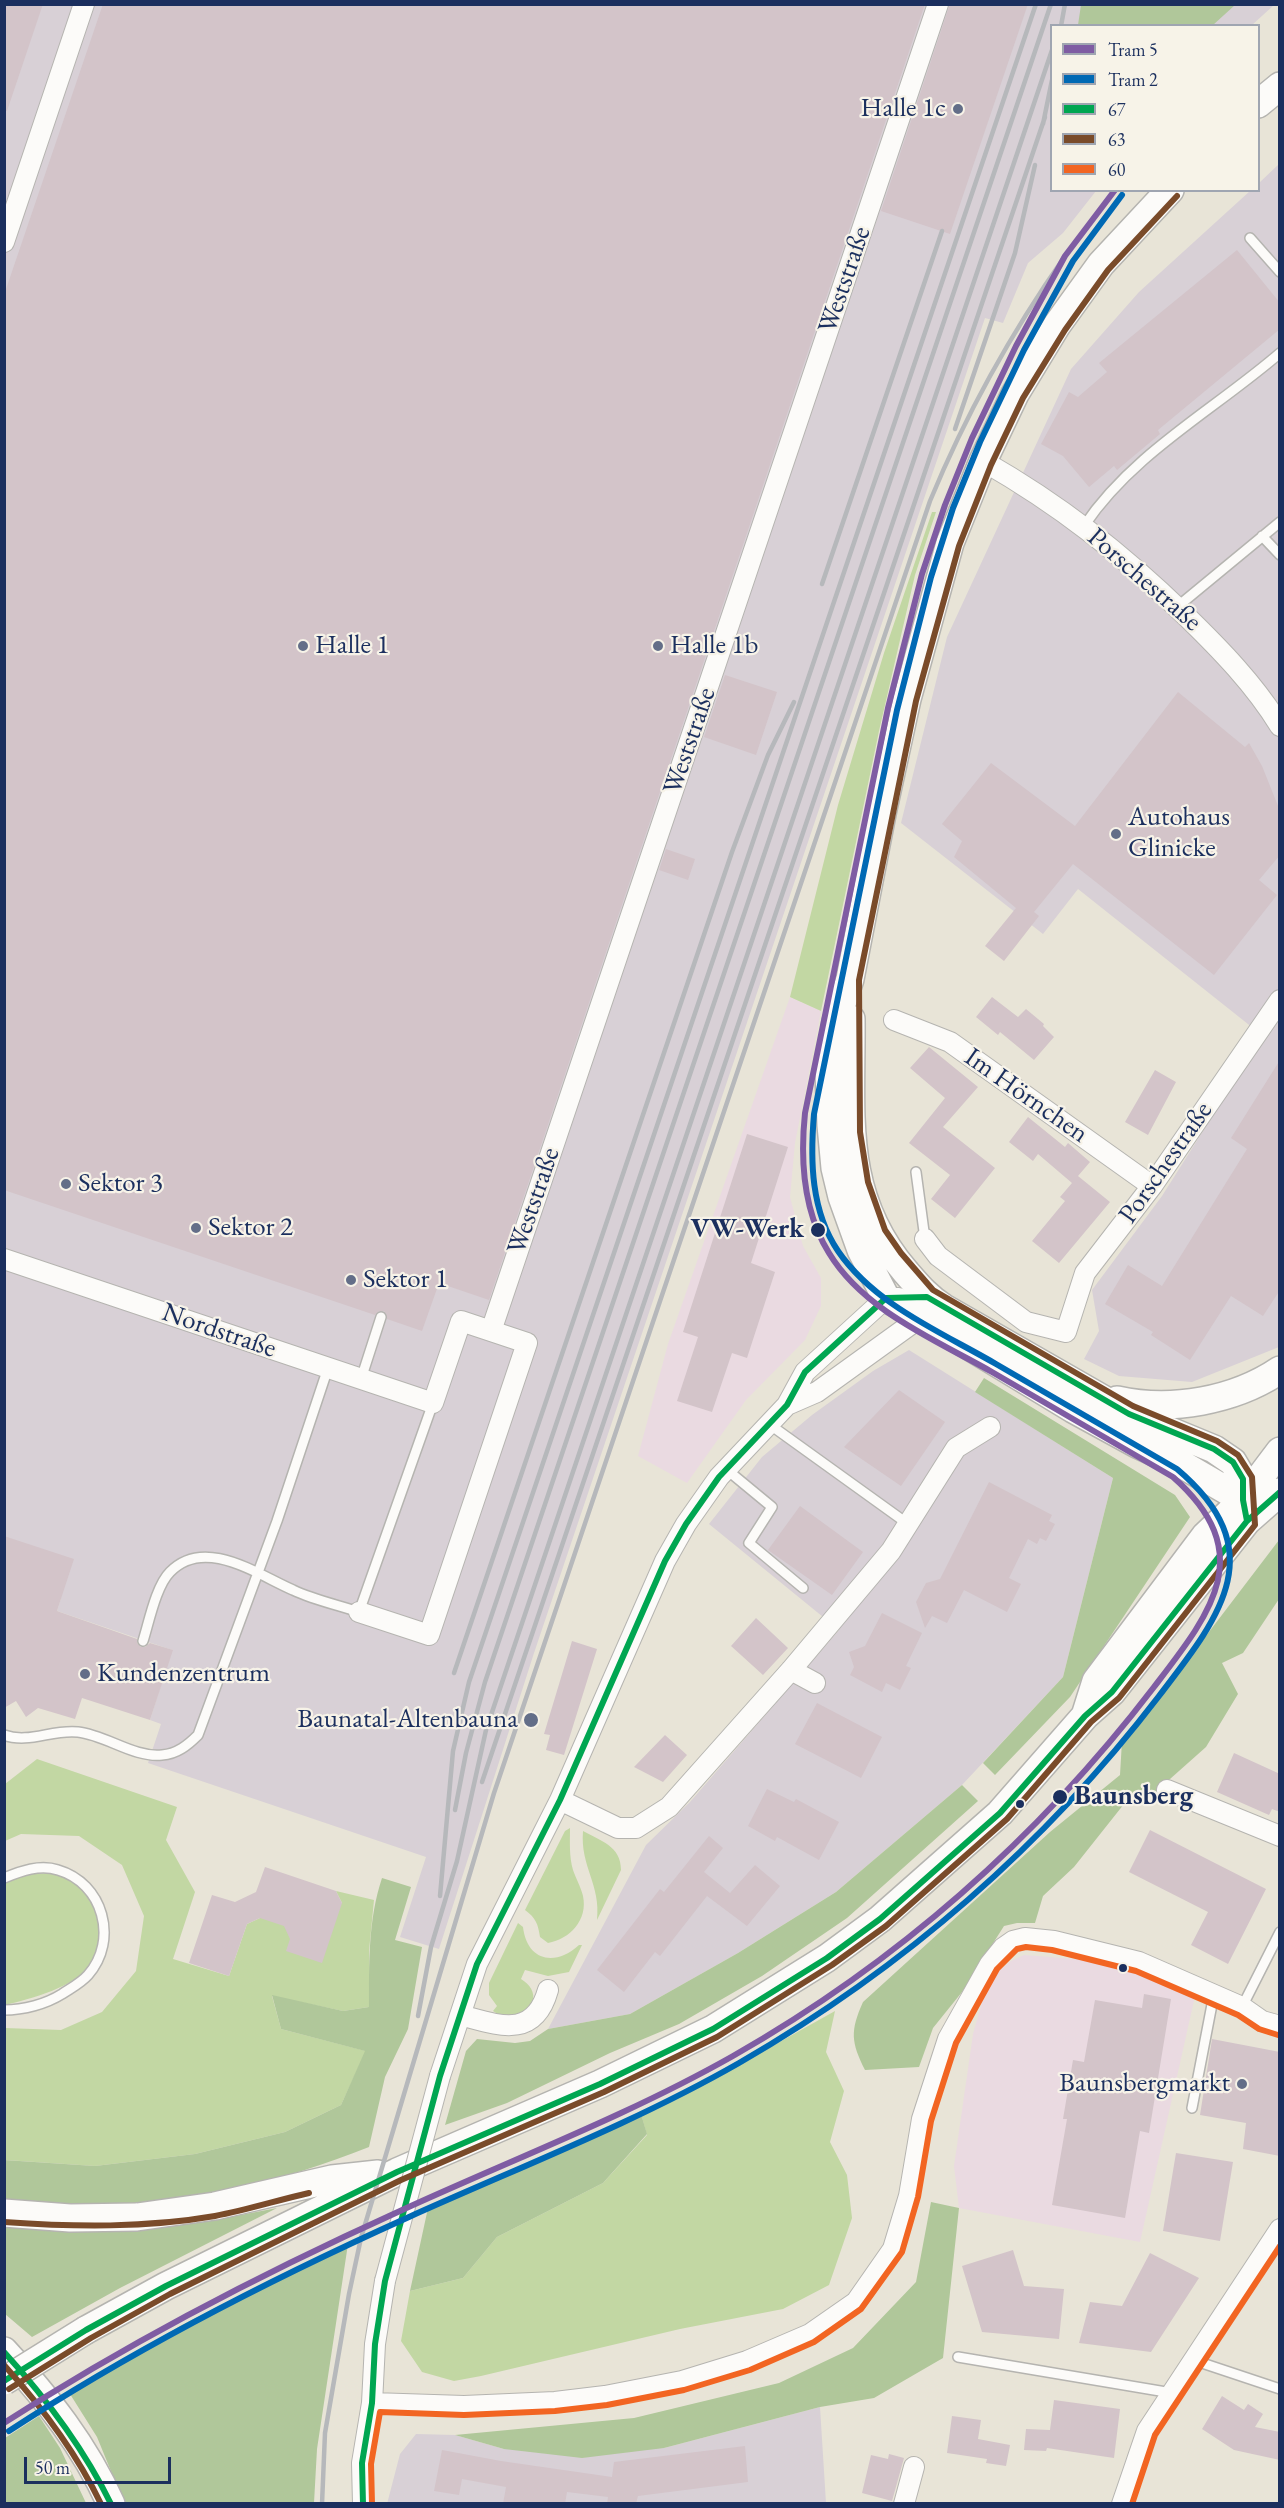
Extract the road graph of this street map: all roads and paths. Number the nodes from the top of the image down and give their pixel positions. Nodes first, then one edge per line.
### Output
1 (84, 4) edge
2 (938, 4) edge
3 (1280, 86) edge
4 (1260, 102) edge
5 (1168, 192) edge
6 (1250, 238) dead end
7 (4, 242) edge
8 (1280, 272) edge
9 (1280, 353) edge
10 (983, 461) junction
11 (1280, 522) edge
12 (1084, 526) junction
13 (1262, 536) junction
14 (1280, 555) edge
15 (1177, 607) junction
16 (1280, 726) edge
17 (850, 979) junction
18 (1280, 1000) edge
19 (894, 1020) dead end
20 (916, 1172) dead end
21 (1152, 1186) junction
22 (925, 1239) joint
23 (4, 1259) edge
24 (886, 1298) junction
25 (924, 1307) junction
26 (381, 1317) dead end
27 (491, 1331) junction
28 (328, 1368) junction
29 (1280, 1370) edge
30 (361, 1379) junction
31 (1101, 1396) junction
32 (433, 1403) junction
33 (787, 1405) junction
34 (769, 1424) junction
35 (990, 1427) dead end
36 (1280, 1451) edge
37 (726, 1469) junction
38 (1280, 1492) edge
39 (1245, 1511) junction
40 (908, 1524) junction
41 (257, 1573) junction
42 (803, 1588) dead end
43 (359, 1612) junction
44 (143, 1641) dead end
45 (791, 1670) junction
46 (815, 1683) dead end
47 (4, 1735) edge
48 (1167, 1790) dead end
49 (560, 1800) junction
50 (1280, 1836) edge
51 (4, 1878) edge
52 (1280, 1932) edge
53 (548, 1990) dead end
54 (1214, 1994) junction
55 (1242, 2007) junction
56 (4, 2010) edge
57 (460, 2015) junction
58 (1280, 2026) edge
59 (1192, 2108) dead end
60 (397, 2172) junction
61 (4, 2213) edge
62 (1280, 2229) edge
63 (4, 2351) edge
64 (958, 2357) dead end
65 (1193, 2360) junction
66 (4, 2381) edge
67 (1280, 2389) edge
68 (1172, 2392) junction
69 (372, 2403) junction
70 (914, 2467) dead end
71 (111, 2504) edge
72 (363, 2504) edge
73 (904, 2504) edge
74 (1122, 2504) edge

1 - 7 street
2 - 27 street, Weststraße
3 - 4 main road
5 - 10 main road
6 - 8 lane
9 - 12 lane
10 - 12 street, Porschestraße
10 - 17 main road
11 - 13 lane
12 - 15 street, Porschestraße
13 - 14 lane
13 - 15 lane
15 - 16 street, Porschestraße
17 - 24 main road
17 - 25 main road
18 - 21 street, Porschestraße
19 - 21 street, Im Hörnchen
20 - 22 lane
21 - 22 street, Porschestraße
23 - 28 street, Nordstraße
24 - 25 main road
24 - 33 street
25 - 31 main road
25 - 33 street
25 - 39 main road
26 - 30 lane
27 - 32 street
27 - 43 street
28 - 30 street, Nordstraße
28 - 41 lane
29 - 31 main road
30 - 32 street, Nordstraße
31 - 39 main road
32 - 43 lane
33 - 34 street
34 - 37 street
34 - 40 lane
35 - 40 street
36 - 39 main road
37 - 42 lane
37 - 49 street
38 - 39 main road
39 - 60 main road
40 - 45 street
41 - 43 lane
41 - 44 lane
41 - 47 lane
45 - 46 street
45 - 49 street
48 - 50 street
49 - 57 street
51 - 56 lane
52 - 55 lane
53 - 57 street
54 - 55 street
54 - 59 lane
54 - 69 street
55 - 58 street
57 - 69 street, bridge
60 - 61 main road
60 - 66 main road, bridge
62 - 65 street
63 - 71 main road
64 - 68 lane
65 - 67 lane
65 - 68 street
68 - 74 street
69 - 72 street
70 - 73 street

